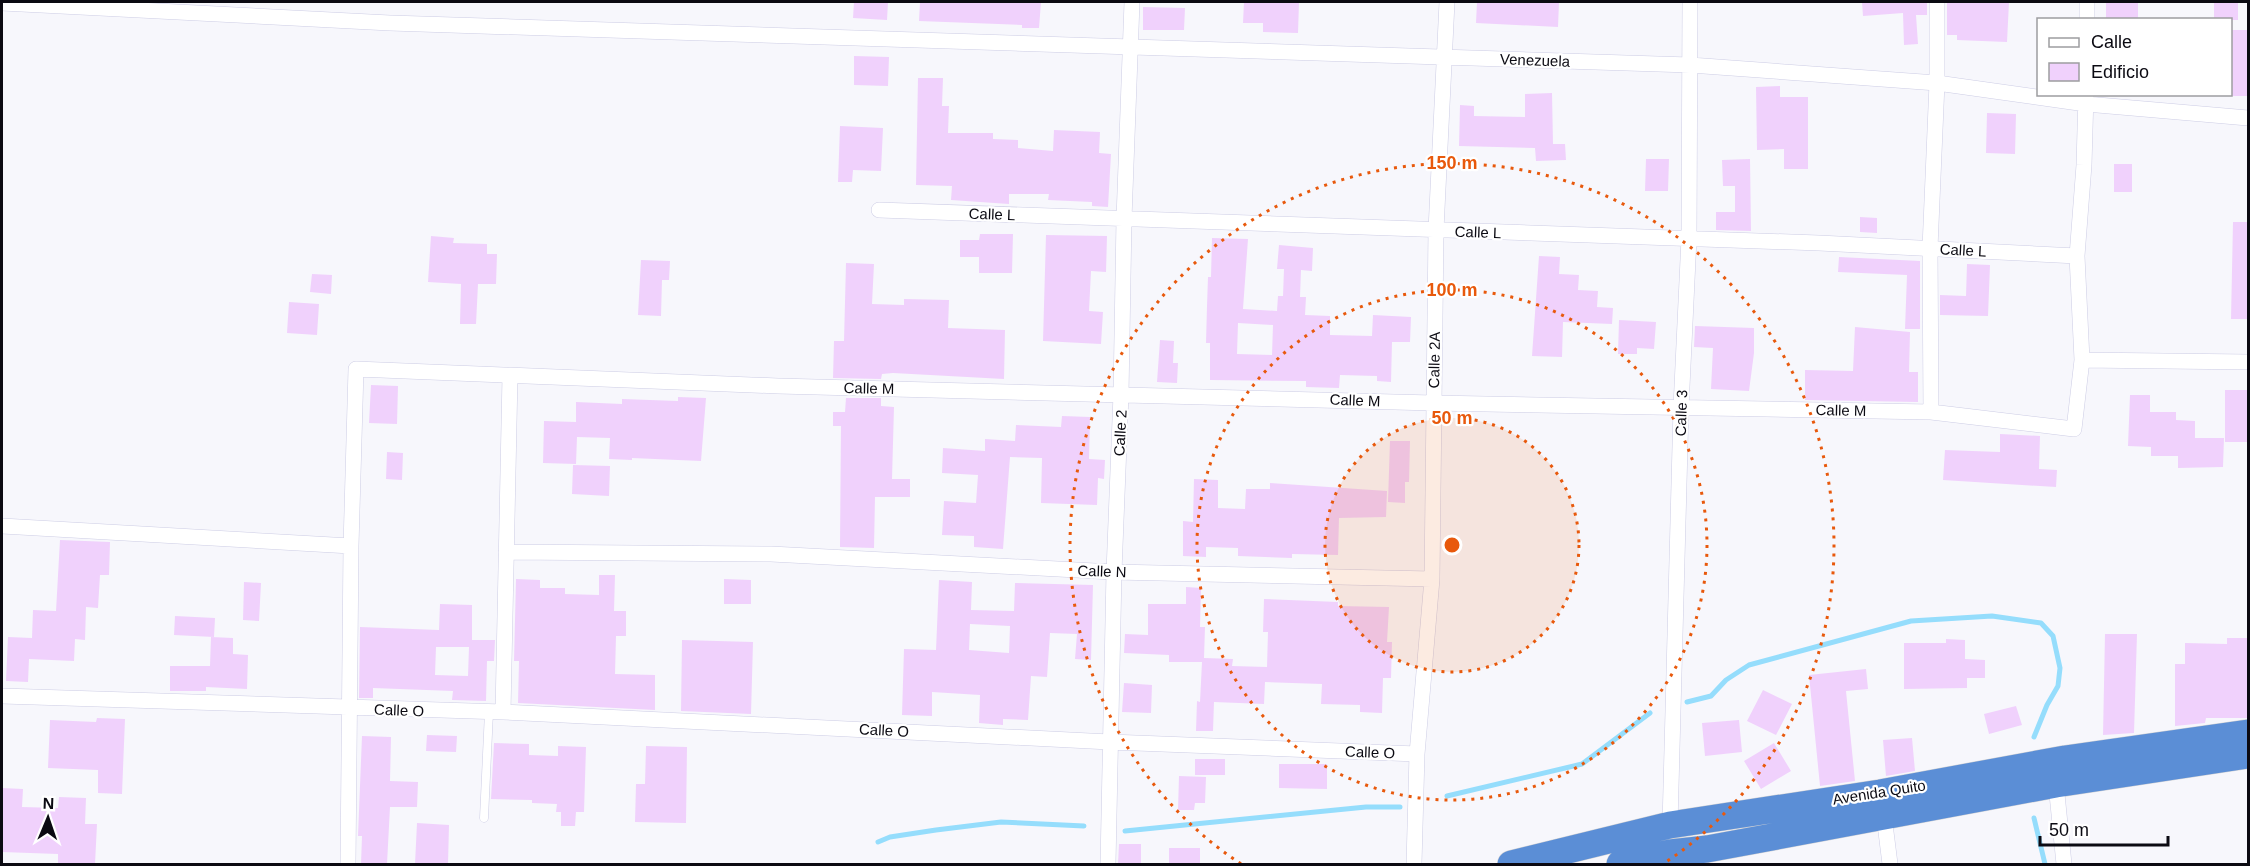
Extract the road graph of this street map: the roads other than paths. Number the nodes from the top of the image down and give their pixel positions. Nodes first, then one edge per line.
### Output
1 (1132, 2) edge
2 (1447, 2) edge
3 (1690, 2) edge
4 (1937, 2) edge
5 (2087, 2) edge
6 (2, 3) edge
7 (2087, 18) edge
8 (1132, 47) junction
9 (1444, 57) junction
10 (1690, 65) junction
11 (1937, 83) junction
12 (2037, 94) edge
13 (2058, 96) edge
14 (2086, 99) edge
15 (2248, 118) edge
16 (879, 210) dead end
17 (1124, 219) junction
18 (1436, 230) junction
19 (1689, 238) junction
20 (1930, 248) junction
21 (2076, 256) junction
22 (2082, 360) junction
23 (2248, 362) edge
24 (510, 376) junction
25 (1121, 394) junction
26 (1433, 403) junction
27 (1681, 408) junction
28 (1931, 412) junction
29 (2, 526) edge
30 (351, 546) junction
31 (506, 552) junction
32 (1114, 572) junction
33 (1432, 579) junction
34 (2, 696) edge
35 (351, 708) junction
36 (496, 712) junction
37 (2248, 733) edge
38 (1110, 742) junction
39 (1417, 754) junction
40 (2248, 756) edge
41 (2056, 784) junction
42 (1884, 816) junction
43 (484, 818) dead end
44 (1670, 825) junction
45 (1707, 857) edge
46 (348, 864) edge
47 (1108, 864) edge
48 (1414, 864) edge
49 (1511, 864) edge
50 (1620, 864) edge
51 (1890, 864) edge
52 (2064, 864) edge

1 - 8 street, Calle 2
2 - 9 street, Calle 2A
3 - 10 street, Calle 3
4 - 11 street
5 - 7 street
6 - 8 street, Venezuela
8 - 9 street, Venezuela
8 - 17 street, Calle 2
9 - 10 street, Venezuela
9 - 18 street, Calle 2A
10 - 11 street, Venezuela
10 - 19 street, Calle 3
11 - 12 street, Venezuela
11 - 20 street
13 - 14 street, Venezuela
14 - 15 street, Venezuela
14 - 21 street
16 - 17 street, Calle L
17 - 18 street, Calle L
17 - 25 street, Calle 2
18 - 19 street, Calle L
18 - 26 street, Calle 2A
19 - 20 street, Calle L
19 - 27 street, Calle 3
20 - 21 street, Calle L
20 - 28 street
21 - 22 street
22 - 23 street
22 - 28 street, Calle M
24 - 25 street, Calle M
24 - 30 street, Calle M
24 - 31 street
25 - 26 street, Calle M
25 - 32 street, Calle 2
26 - 27 street, Calle M
26 - 33 street, Calle 2A
27 - 28 street, Calle M
27 - 44 street, Calle 3
29 - 30 street
30 - 35 street
31 - 32 street, Calle N
31 - 36 street
32 - 33 street, Calle N
32 - 38 street, Calle 2
33 - 39 street, Calle 2A
34 - 35 street, Calle O
35 - 36 street, Calle O
35 - 46 street
36 - 38 street, Calle O
36 - 43 lane
37 - 44 highway, Avenida Quito
38 - 39 street, Calle O
38 - 47 street, Calle 2
39 - 48 street, Calle 2A
40 - 41 highway, Avenida Quito
41 - 42 highway, Avenida Quito
41 - 52 street
42 - 45 highway, Avenida Quito
42 - 51 street
44 - 49 highway, Avenida Quito
45 - 50 highway, Avenida Quito

